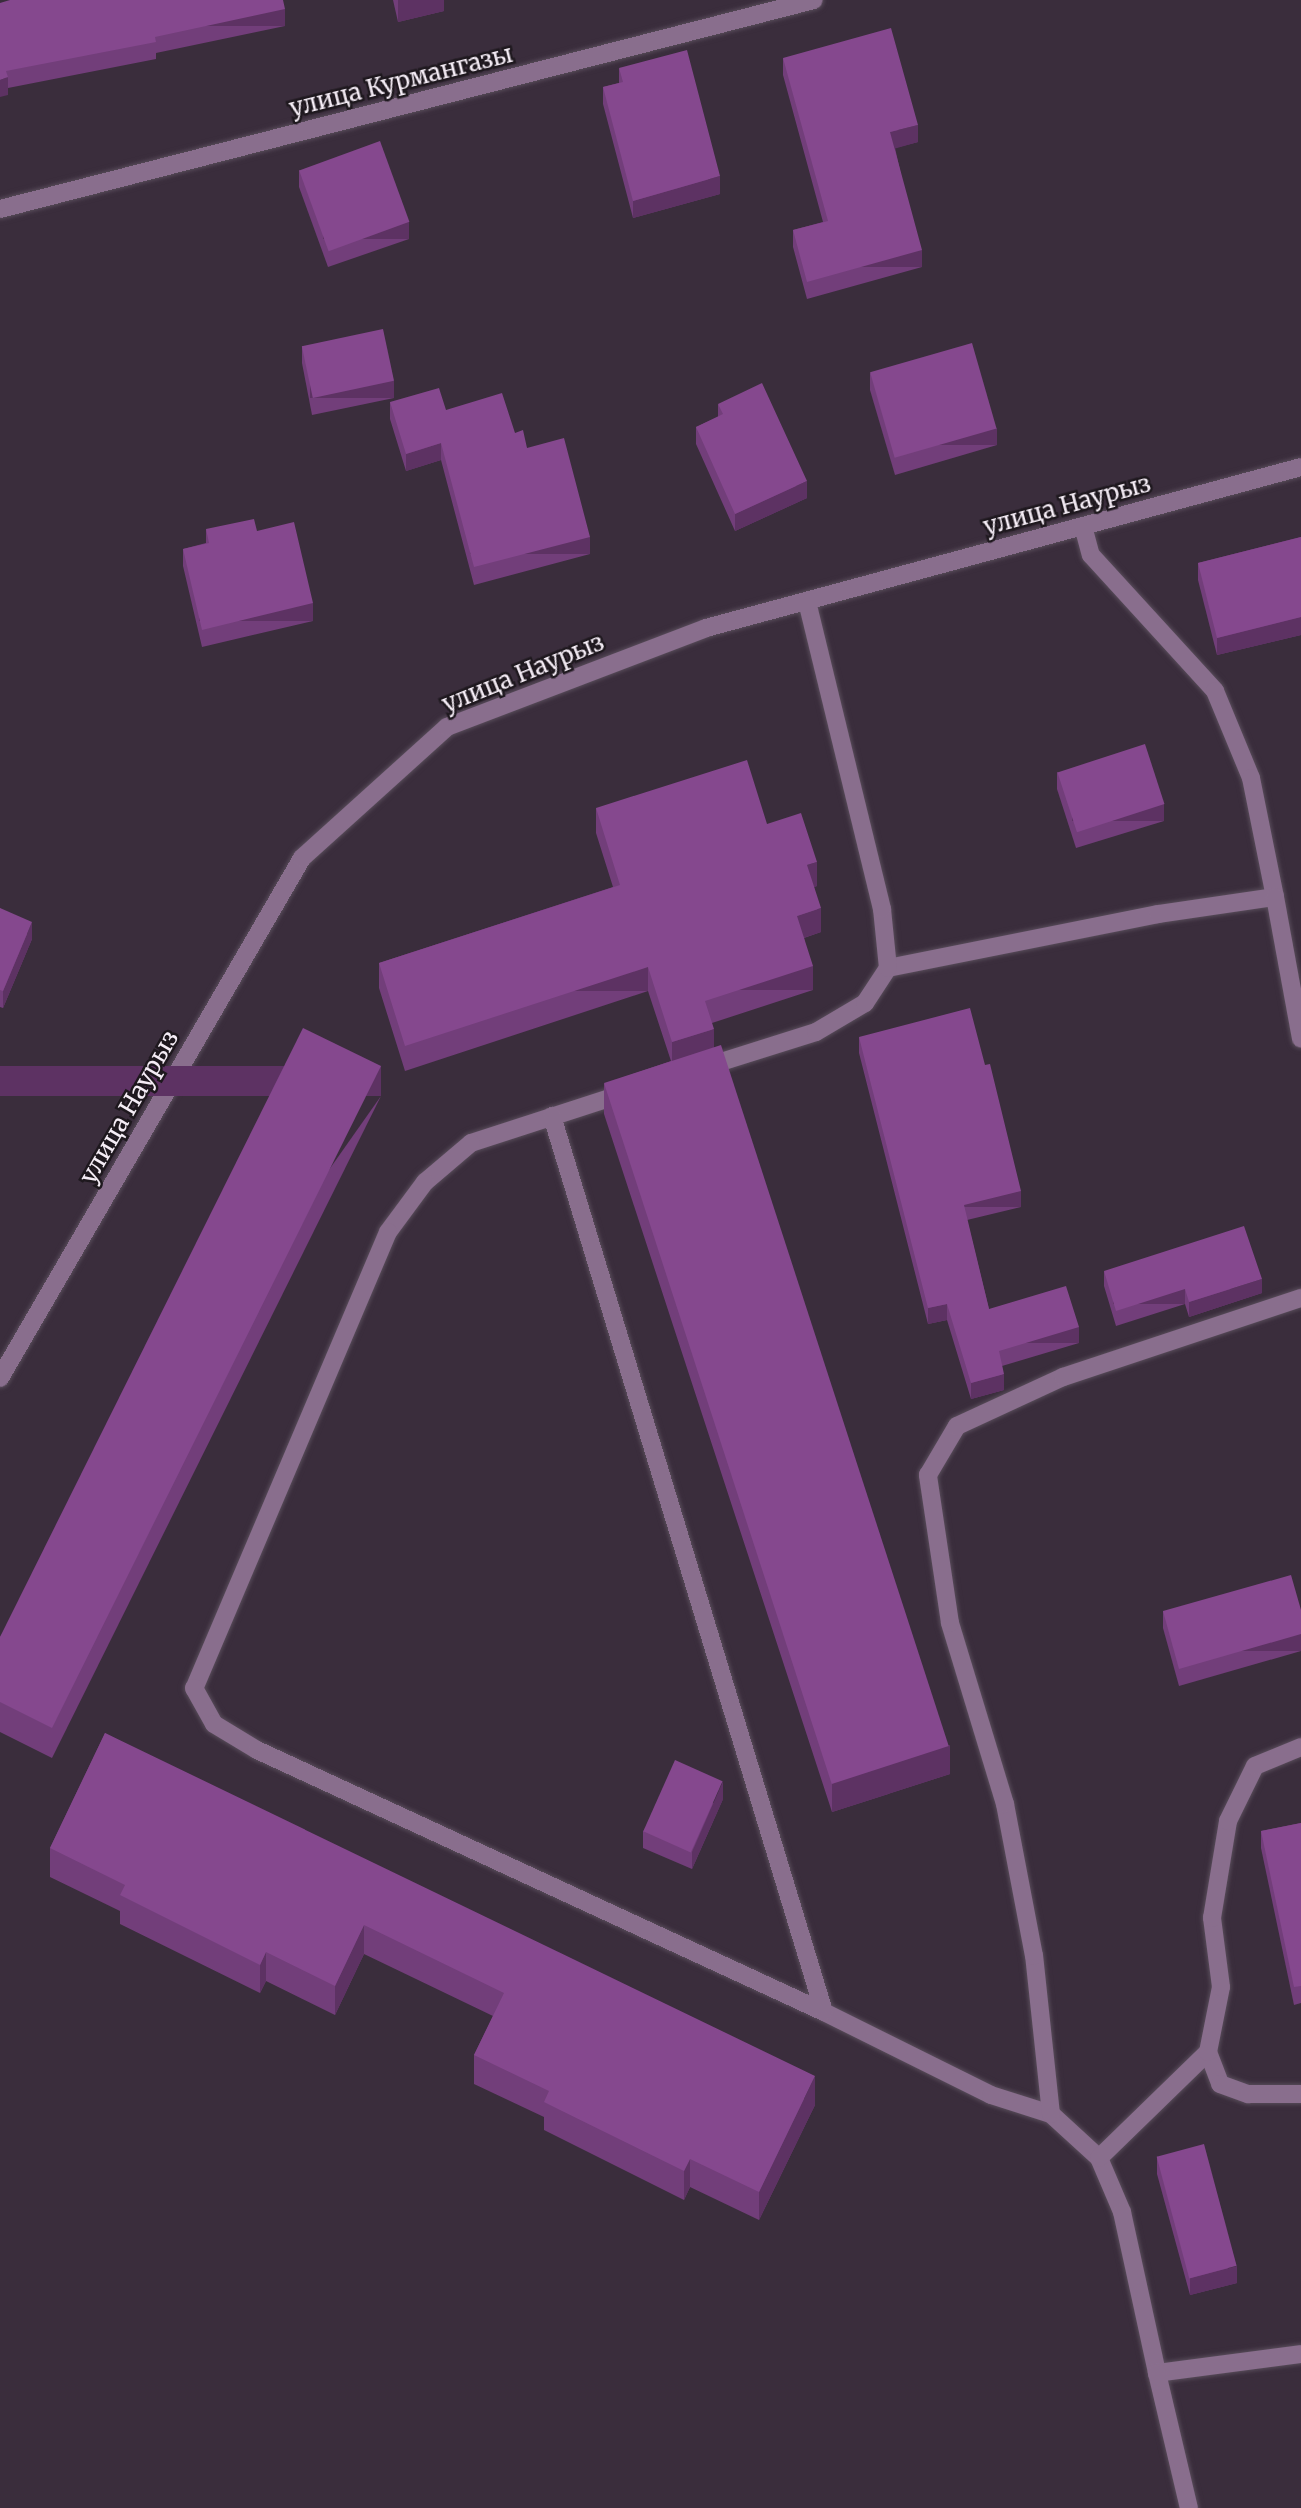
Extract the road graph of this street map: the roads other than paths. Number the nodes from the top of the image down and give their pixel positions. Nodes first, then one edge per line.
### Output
1 (814, 0) edge
2 (0, 209) edge
3 (1301, 467) edge
4 (1083, 526) junction
5 (807, 601) junction
6 (1275, 897) junction
7 (888, 968) junction
8 (1301, 1039) edge
9 (684, 1074) edge
10 (644, 1087) edge
11 (552, 1116) junction
12 (1301, 1298) edge
13 (0, 1378) edge
14 (1301, 1747) edge
15 (824, 2012) junction
16 (1208, 2052) junction
17 (1301, 2094) edge
18 (1051, 2114) junction
19 (1100, 2158) junction
20 (1301, 2354) edge
21 (1157, 2373) junction
22 (1189, 2508) edge

1 - 2 street, улица Курмангазы
3 - 4 street, улица Наурыз
4 - 5 street, улица Наурыз
4 - 6 street
5 - 7 street
5 - 13 street, улица Наурыз
6 - 7 street
6 - 8 street
7 - 9 street
10 - 11 street
11 - 15 street
11 - 15 street
12 - 18 street
14 - 16 street
15 - 18 street
16 - 17 street
16 - 19 street
18 - 19 street
19 - 21 street
20 - 21 street
21 - 22 street

